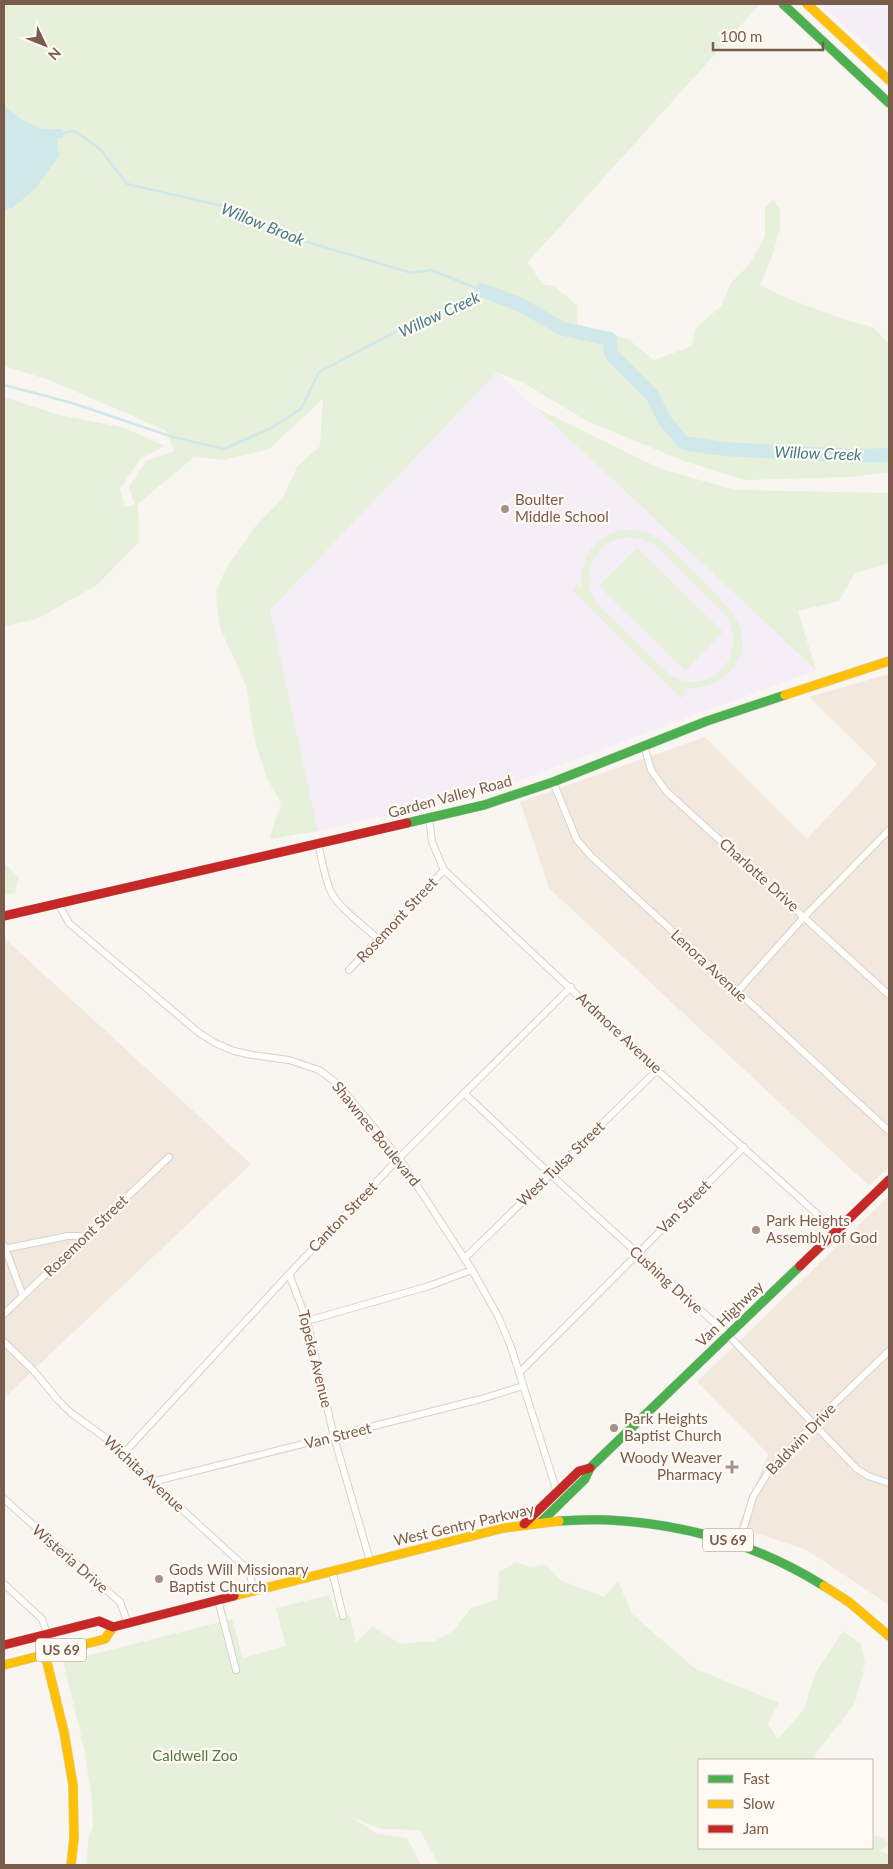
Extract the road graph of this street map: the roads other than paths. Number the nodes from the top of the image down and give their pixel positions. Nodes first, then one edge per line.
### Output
1 (783, 4) edge
2 (807, 4) edge
3 (889, 80) edge
4 (889, 102) edge
5 (889, 661) edge
6 (644, 745) junction
7 (553, 782) junction
8 (429, 818) junction
9 (889, 830) edge
10 (318, 843) junction
11 (444, 870) junction
12 (58, 903) junction
13 (4, 916) edge
14 (804, 917) junction
15 (378, 939) junction
16 (350, 970) dead end
17 (571, 988) junction
18 (737, 992) junction
19 (889, 995) edge
20 (657, 1070) junction
21 (464, 1093) junction
22 (889, 1131) edge
23 (744, 1147) junction
24 (169, 1157) dead end
25 (399, 1158) junction
26 (550, 1174) junction
27 (889, 1180) edge
28 (836, 1231) junction
29 (86, 1236) junction
30 (4, 1248) edge
31 (637, 1254) junction
32 (465, 1258) junction
33 (472, 1270) junction
34 (289, 1274) junction
35 (23, 1296) junction
36 (4, 1314) edge
37 (307, 1321) junction
38 (728, 1335) junction
39 (4, 1342) edge
40 (889, 1351) edge
41 (519, 1373) junction
42 (523, 1386) junction
43 (813, 1424) junction
44 (334, 1437) junction
45 (124, 1453) junction
46 (590, 1468) junction
47 (152, 1482) junction
48 (889, 1483) edge
49 (557, 1492) junction
50 (4, 1499) edge
51 (541, 1522) junction
52 (524, 1524) junction
53 (739, 1544) junction
54 (370, 1561) junction
55 (332, 1571) junction
56 (4, 1584) edge
57 (254, 1592) junction
58 (218, 1600) junction
59 (343, 1616) dead end
60 (128, 1623) junction
61 (113, 1627) junction
62 (47, 1634) junction
63 (889, 1636) edge
64 (4, 1645) edge
65 (45, 1654) junction
66 (4, 1665) edge
67 (236, 1670) dead end
68 (70, 1865) edge

1 - 4 main road
2 - 3 main road
5 - 6 main road, Garden Valley Road
6 - 7 main road, Garden Valley Road
6 - 14 street, Charlotte Drive
7 - 8 main road, Garden Valley Road
7 - 18 street, Lenora Avenue
8 - 10 main road, Garden Valley Road
8 - 11 street, Ardmore Avenue
9 - 14 street
10 - 12 main road, Garden Valley Road
10 - 15 street
11 - 15 street, Rosemont Street
11 - 17 street, Ardmore Avenue
12 - 13 main road, Garden Valley Road
12 - 25 street, Shawnee Boulevard
14 - 18 street
14 - 19 street, Charlotte Drive
15 - 16 street, Rosemont Street
17 - 20 street, Ardmore Avenue
17 - 21 street, Canton Street
18 - 22 street, Lenora Avenue
20 - 23 street, Ardmore Avenue
20 - 26 street, West Tulsa Street
21 - 25 street, Canton Street
21 - 26 street, Cushing Drive
23 - 28 street, Ardmore Avenue
23 - 31 street, Van Street
24 - 29 street, Rosemont Street
25 - 32 street, Shawnee Boulevard
25 - 34 street, Canton Street
26 - 31 street, Cushing Drive
26 - 32 street, West Tulsa Street
27 - 28 main road, Van Highway
28 - 38 main road, Van Highway
29 - 30 street
29 - 35 street, Rosemont Street
30 - 35 street
31 - 38 street, Cushing Drive
31 - 41 street, Van Street
32 - 33 street, Shawnee Boulevard
33 - 37 street
33 - 41 street, Shawnee Boulevard
34 - 37 street, Topeka Avenue
34 - 45 street, Canton Street
35 - 36 street, Rosemont Street
37 - 44 street, Topeka Avenue
38 - 43 street, Cushing Drive
38 - 46 main road, Van Highway
39 - 45 street, Wichita Avenue
40 - 43 street, Baldwin Drive
41 - 42 street, Shawnee Boulevard
42 - 44 street, Van Street
42 - 49 street, Shawnee Boulevard
43 - 48 street, Cushing Drive
43 - 53 street, Baldwin Drive
44 - 47 street, Van Street
44 - 54 street, Topeka Avenue
45 - 47 street, Wichita Avenue
46 - 49 main road, Van Highway
46 - 51 main road, Van Highway
47 - 57 street, Wichita Avenue
49 - 52 main road, Van Highway
50 - 60 street, Wisteria Drive
51 - 52 main road, West Gentry Parkway / US 69
51 - 53 main road, West Gentry Parkway / US 69
52 - 54 main road, West Gentry Parkway / US 69
53 - 63 main road, West Gentry Parkway / US 69
54 - 55 main road, West Gentry Parkway / US 69
55 - 57 main road, West Gentry Parkway / US 69
55 - 59 street
56 - 62 street
57 - 58 main road, West Gentry Parkway / US 69
58 - 60 main road, West Gentry Parkway / US 69
58 - 67 street
60 - 61 main road, West Gentry Parkway / US 69
61 - 62 main road, West Gentry Parkway / US 69
61 - 65 main road, West Gentry Parkway / US 69
62 - 64 main road, West Gentry Parkway / US 69
62 - 65 main road
65 - 66 main road, West Gentry Parkway / US 69
65 - 68 main road

